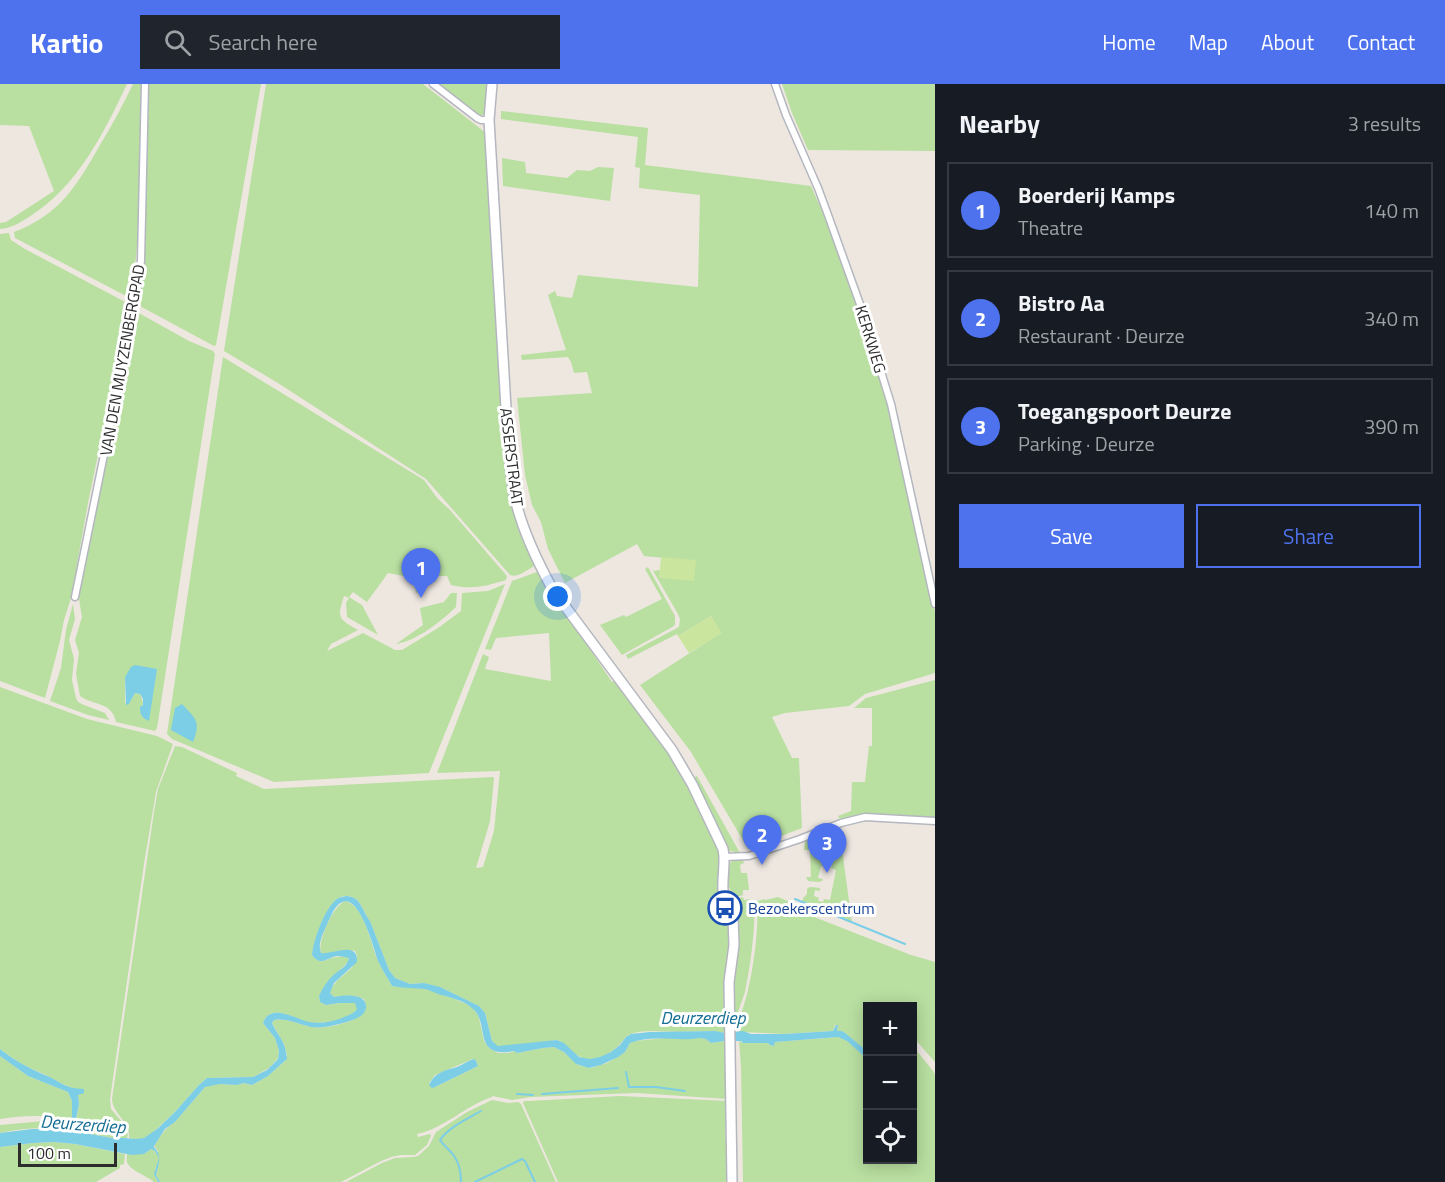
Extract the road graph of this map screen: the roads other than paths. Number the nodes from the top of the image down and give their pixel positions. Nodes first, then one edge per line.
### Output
1 (145, 84) edge
2 (433, 84) edge
3 (492, 84) edge
4 (775, 84) edge
5 (489, 120) junction
6 (75, 597) dead end
7 (935, 604) edge
8 (935, 821) edge
9 (724, 857) junction
10 (732, 1182) edge

1 - 6 street, VAN DEN MUYZENBERGPAD
2 - 5 street
3 - 5 main road, ASSERSTRAAT
4 - 7 street, KERKWEG
5 - 9 main road, ASSERSTRAAT
8 - 9 street
9 - 10 main road, ASSERSTRAAT

